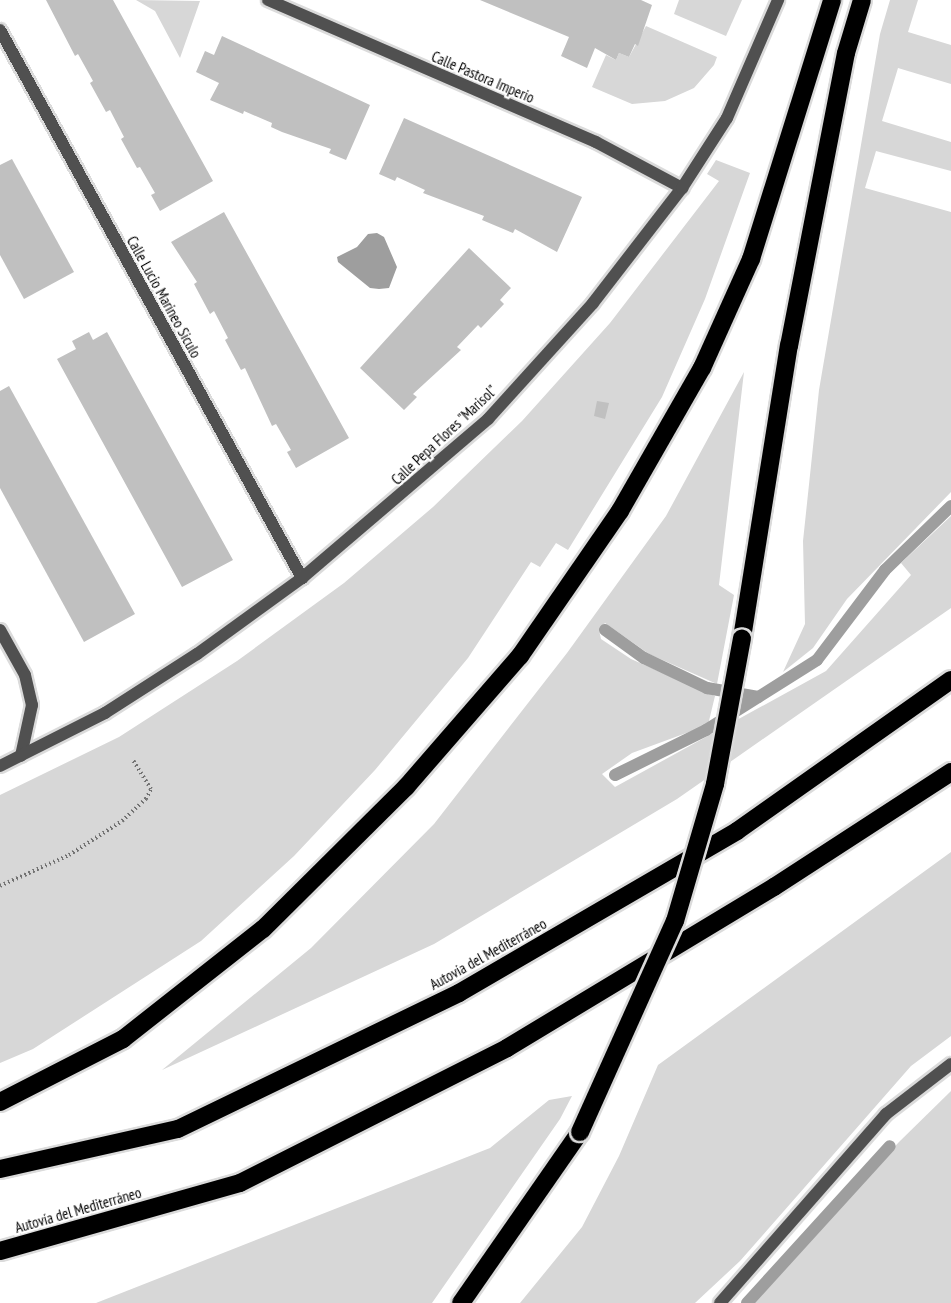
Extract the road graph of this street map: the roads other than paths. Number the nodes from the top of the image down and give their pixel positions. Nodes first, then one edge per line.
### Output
1 (268, 0) edge
2 (778, 0) edge
3 (832, 0) edge
4 (862, 0) edge
5 (0, 30) edge
6 (682, 189) junction
7 (302, 578) junction
8 (0, 630) edge
9 (951, 680) edge
10 (21, 756) junction
11 (0, 766) edge
12 (951, 772) edge
13 (951, 1065) edge
14 (0, 1102) edge
15 (0, 1169) edge
16 (0, 1251) edge
17 (461, 1303) edge
18 (720, 1303) edge

1 - 6 street, Calle Pastora Imperio
2 - 6 street, Calle Pepa Flores "Marisol"
3 - 14 highway
4 - 17 highway, bridge
5 - 7 street, Calle Lucio Marineo Siculo
6 - 7 street, Calle Pepa Flores "Marisol"
7 - 10 street, Calle Pepa Flores "Marisol"
8 - 10 street
9 - 15 highway, Autovía del Mediterráneo
10 - 11 street, Calle Pepa Flores "Marisol"
12 - 16 highway, Autovía del Mediterráneo
13 - 18 street

